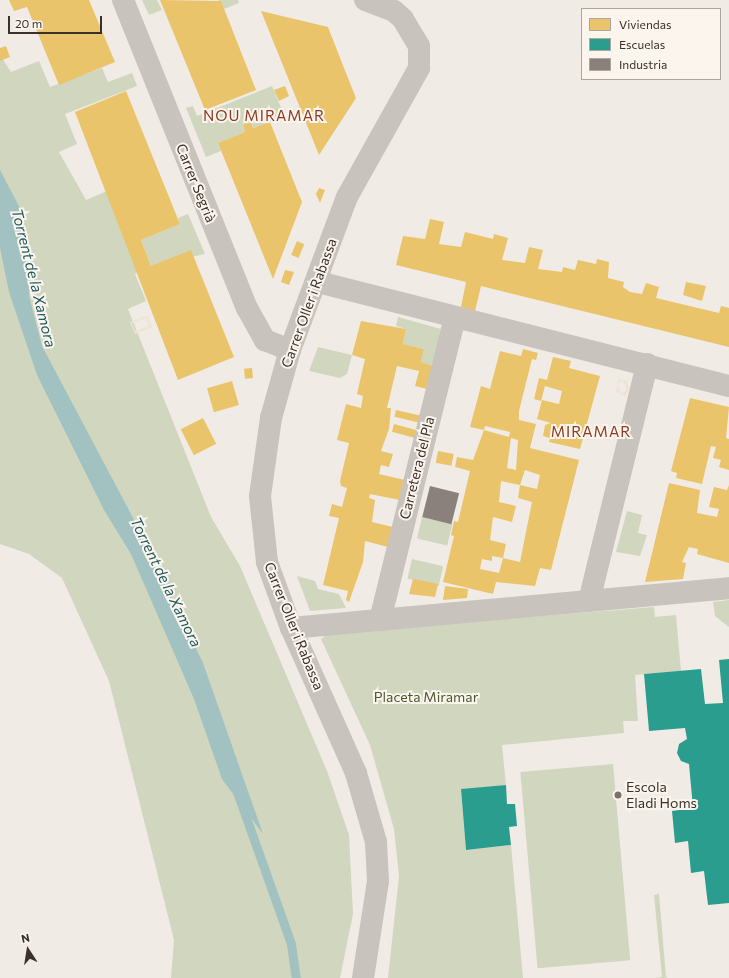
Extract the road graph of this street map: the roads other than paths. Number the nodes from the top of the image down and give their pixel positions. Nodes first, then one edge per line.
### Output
1 (123, 0) edge
2 (365, 0) edge
3 (318, 282) junction
4 (455, 317) junction
5 (290, 350) junction
6 (647, 364) junction
7 (729, 386) edge
8 (729, 588) edge
9 (589, 601) junction
10 (380, 620) junction
11 (291, 628) junction
12 (363, 978) edge

1 - 5 street, Carrer Segrià
2 - 3 street, Carrer Oller i Rabassa
3 - 4 street
3 - 5 street, Carrer Oller i Rabassa
4 - 6 street
4 - 10 street, Carretera del Pla
5 - 11 street, Carrer Oller i Rabassa
6 - 7 street
6 - 9 street
8 - 9 street
9 - 10 street
10 - 11 street
11 - 12 street, Carrer Oller i Rabassa

